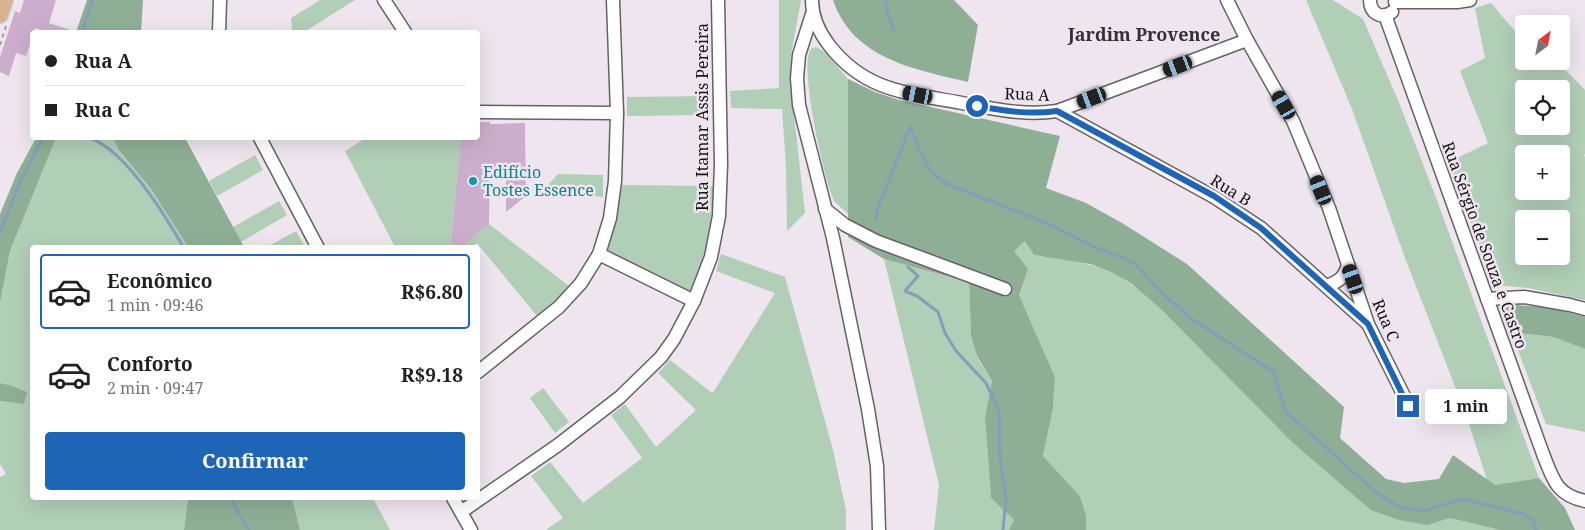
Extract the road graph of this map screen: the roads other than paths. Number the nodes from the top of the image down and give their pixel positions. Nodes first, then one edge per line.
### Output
1 (5, 0) edge
2 (220, 0) edge
3 (384, 0) edge
4 (613, 0) edge
5 (718, 0) edge
6 (812, 0) edge
7 (1227, 0) edge
8 (1470, 0) edge
9 (1395, 1) edge
10 (1368, 2) edge
11 (812, 14) junction
12 (0, 15) edge
13 (1385, 15) junction
14 (219, 30) edge
15 (404, 30) edge
16 (1247, 40) junction
17 (1057, 111) junction
18 (480, 112) edge
19 (617, 113) junction
20 (261, 140) edge
21 (825, 209) junction
22 (316, 245) edge
23 (599, 254) junction
24 (1348, 264) junction
25 (1326, 286) junction
26 (1005, 289) dead end
27 (1487, 299) junction
28 (694, 301) junction
29 (1585, 310) edge
30 (1368, 324) junction
31 (480, 370) edge
32 (1408, 406) dead end
33 (480, 499) edge
34 (454, 500) edge
35 (478, 500) edge
36 (1585, 501) edge
37 (461, 512) junction
38 (471, 530) edge
39 (879, 530) edge

1 - 12 main road
2 - 14 street
3 - 15 street
4 - 19 street
5 - 28 street, Rua Itamar Assis Pereira
6 - 11 street, Rua A
7 - 16 street, Rua C
8 - 9 street
9 - 13 street
10 - 13 street
11 - 17 street, Rua A
11 - 21 street
13 - 27 street, Rua Sérgio de Souza e Castro
16 - 17 street, Rua A
16 - 24 street, Rua C
17 - 25 street, Rua B
18 - 19 street
19 - 23 street
20 - 22 street
21 - 26 street
21 - 39 street
23 - 28 street
23 - 31 street
24 - 25 street
24 - 30 street, Rua C
25 - 30 street, Rua B
27 - 29 street
27 - 36 street, Rua Sérgio de Souza e Castro
28 - 33 street, Rua Itamar Assis Pereira
30 - 32 street, Rua C
34 - 37 street
35 - 37 street, Rua Itamar Assis Pereira
37 - 38 street

